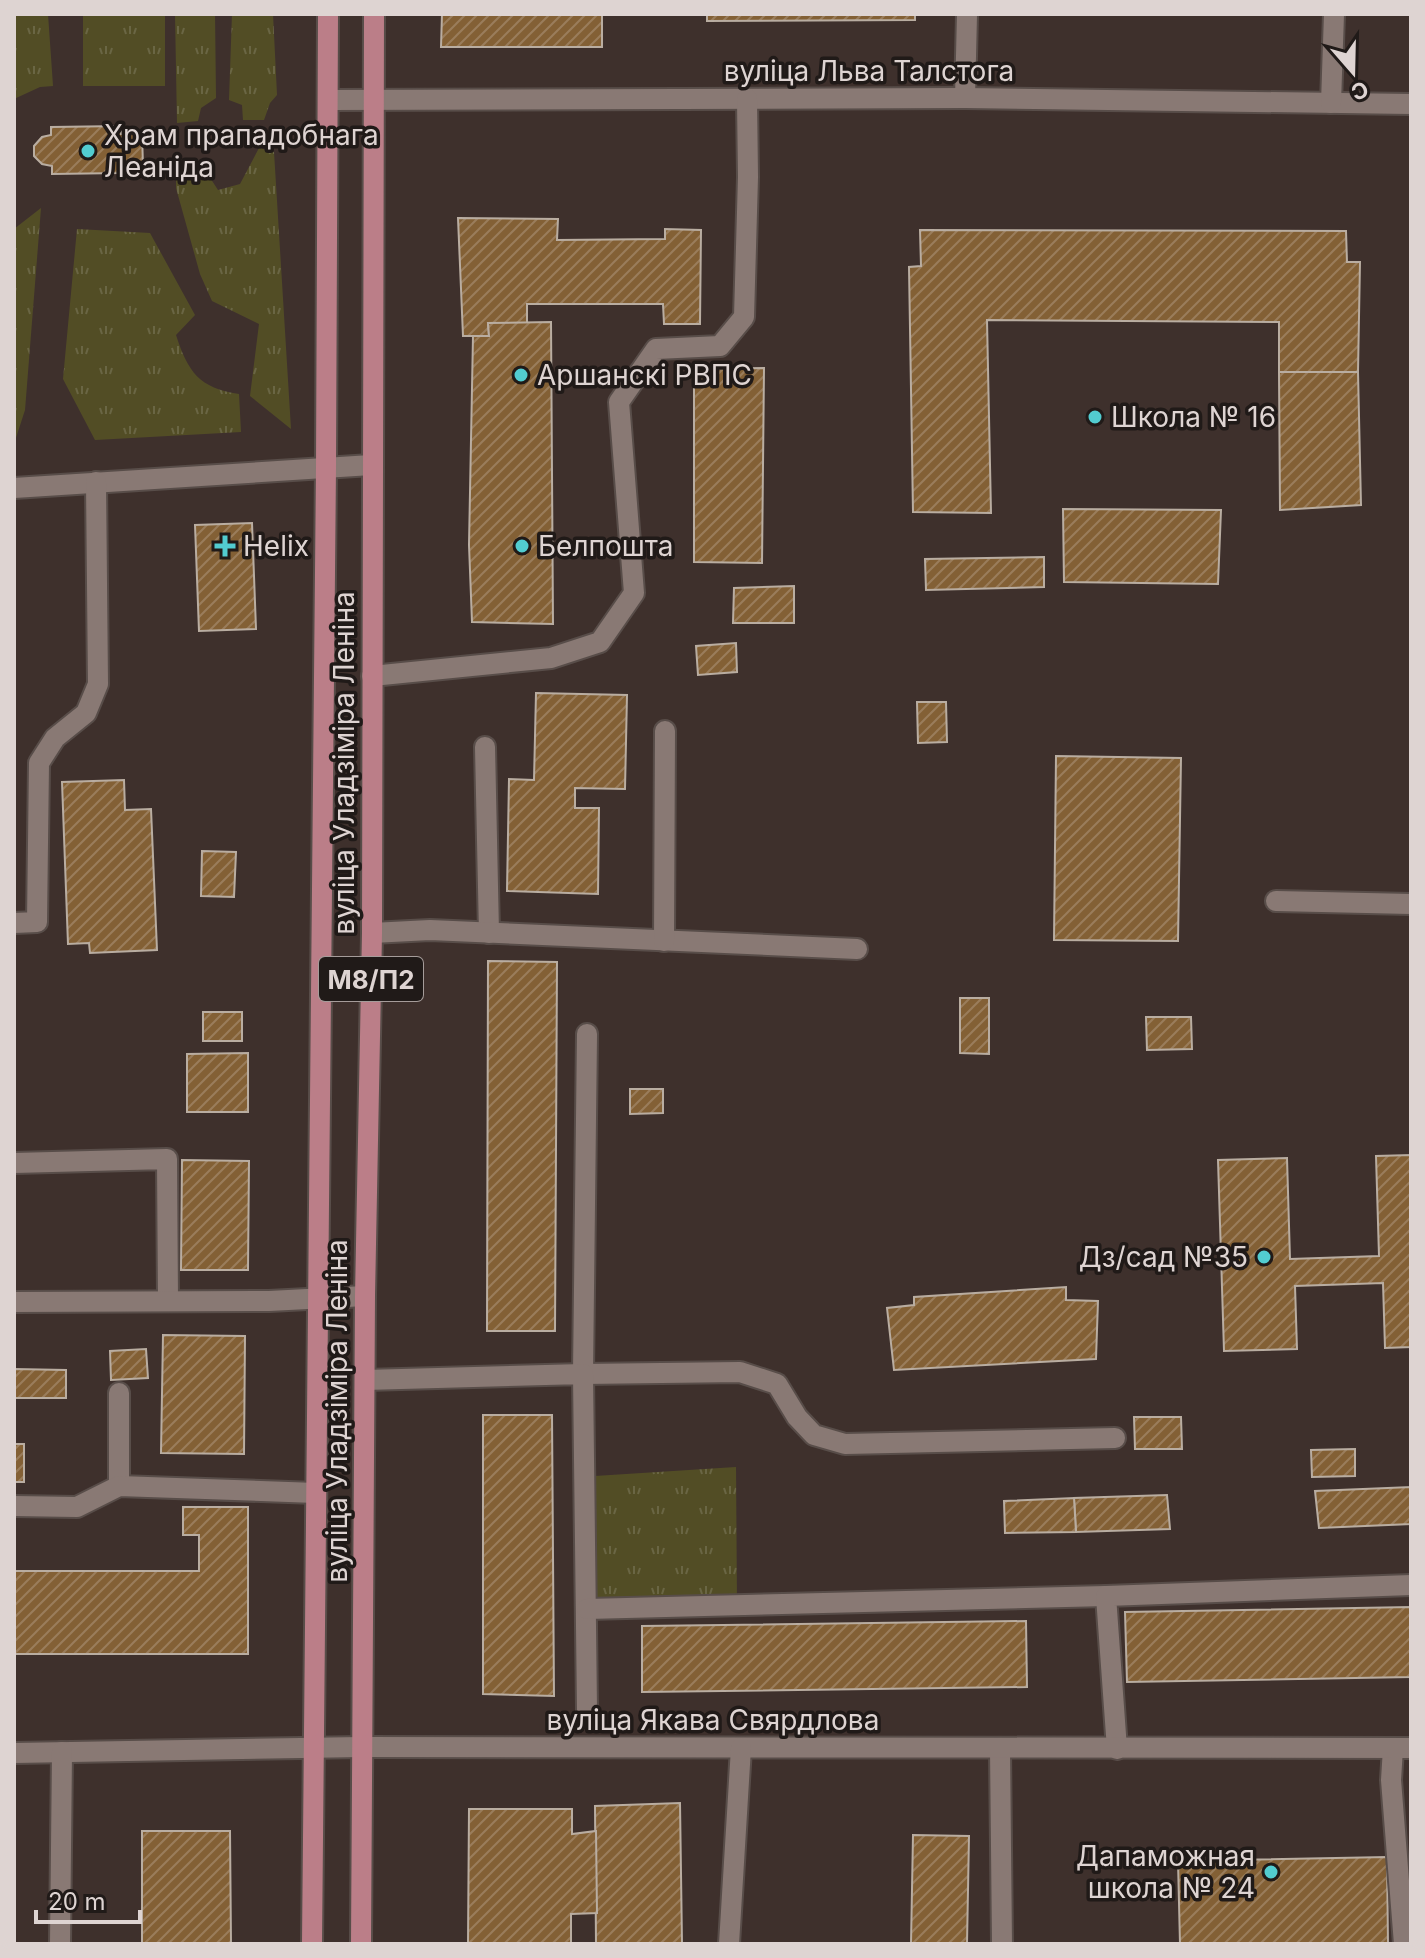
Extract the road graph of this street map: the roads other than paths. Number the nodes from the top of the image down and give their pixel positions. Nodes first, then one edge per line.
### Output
1 (328, 14) edge
2 (374, 14) edge
3 (967, 14) edge
4 (1334, 14) edge
5 (965, 98) junction
6 (747, 99) junction
7 (328, 100) junction
8 (373, 100) junction
9 (1331, 103) junction
10 (1411, 104) edge
11 (371, 465) junction
12 (326, 467) junction
13 (96, 482) junction
14 (14, 488) edge
15 (372, 676) junction
16 (665, 731) dead end
17 (485, 747) dead end
18 (1276, 901) dead end
19 (1411, 904) edge
20 (14, 923) edge
21 (372, 933) junction
22 (489, 933) junction
23 (664, 941) junction
24 (857, 949) dead end
25 (587, 1034) dead end
26 (14, 1163) edge
27 (365, 1296) junction
28 (318, 1298) junction
29 (168, 1300) junction
30 (14, 1302) edge
31 (583, 1374) junction
32 (365, 1380) junction
33 (119, 1393) dead end
34 (1115, 1438) dead end
35 (119, 1486) junction
36 (316, 1493) junction
37 (14, 1506) edge
38 (1411, 1585) edge
39 (1106, 1596) junction
40 (587, 1609) junction
41 (587, 1710) dead end
42 (362, 1747) junction
43 (312, 1748) junction
44 (741, 1748) junction
45 (1402, 1748) edge
46 (1000, 1749) junction
47 (1117, 1749) junction
48 (62, 1752) junction
49 (14, 1753) edge
50 (60, 1944) edge
51 (312, 1944) edge
52 (361, 1944) edge
53 (729, 1944) edge
54 (1002, 1944) edge
55 (1404, 1944) edge

1 - 7 main road, вуліца Уладзіміра Леніна / М8/П2
2 - 8 main road, вуліца Уладзіміра Леніна / М8/П2
3 - 5 street
4 - 9 street
5 - 6 street, вуліца Льва Талстога
5 - 9 street, вуліца Льва Талстога
6 - 8 street, вуліца Льва Талстога
6 - 15 street
7 - 8 street, вуліца Льва Талстога
7 - 12 main road, вуліца Уладзіміра Леніна / М8/П2
8 - 11 main road, вуліца Уладзіміра Леніна / М8/П2
9 - 10 street, вуліца Льва Талстога
11 - 12 street
11 - 15 main road, вуліца Уладзіміра Леніна / М8/П2
12 - 13 street
12 - 28 main road, вуліца Уладзіміра Леніна / М8/П2
13 - 14 street
13 - 20 street
15 - 21 main road, вуліца Уладзіміра Леніна / М8/П2
16 - 23 street
17 - 22 street
18 - 19 street
21 - 22 street
21 - 27 main road, вуліца Уладзіміра Леніна / М8/П2
22 - 23 street
23 - 24 street
25 - 31 street
26 - 29 street
27 - 28 street
27 - 32 main road, вуліца Уладзіміра Леніна / М8/П2
28 - 29 street
28 - 36 main road, вуліца Уладзіміра Леніна / М8/П2
29 - 30 street
31 - 32 street
31 - 34 street
31 - 40 street
32 - 42 main road, вуліца Уладзіміра Леніна / М8/П2
33 - 35 street
35 - 36 street
35 - 37 street
36 - 43 main road, вуліца Уладзіміра Леніна / М8/П2
38 - 39 street
39 - 40 street
39 - 47 street
40 - 41 street
42 - 43 street, вуліца Якава Свярдлова
42 - 44 street, вуліца Якава Свярдлова
42 - 52 main road, вуліца Уладзіміра Леніна / М8/П2
43 - 48 street, вуліца Якава Свярдлова
43 - 51 main road, вуліца Уладзіміра Леніна / М8/П2
44 - 46 street, вуліца Якава Свярдлова
44 - 53 street
45 - 47 street, вуліца Якава Свярдлова
45 - 55 street
46 - 47 street, вуліца Якава Свярдлова
46 - 54 street
48 - 49 street, вуліца Якава Свярдлова
48 - 50 street

